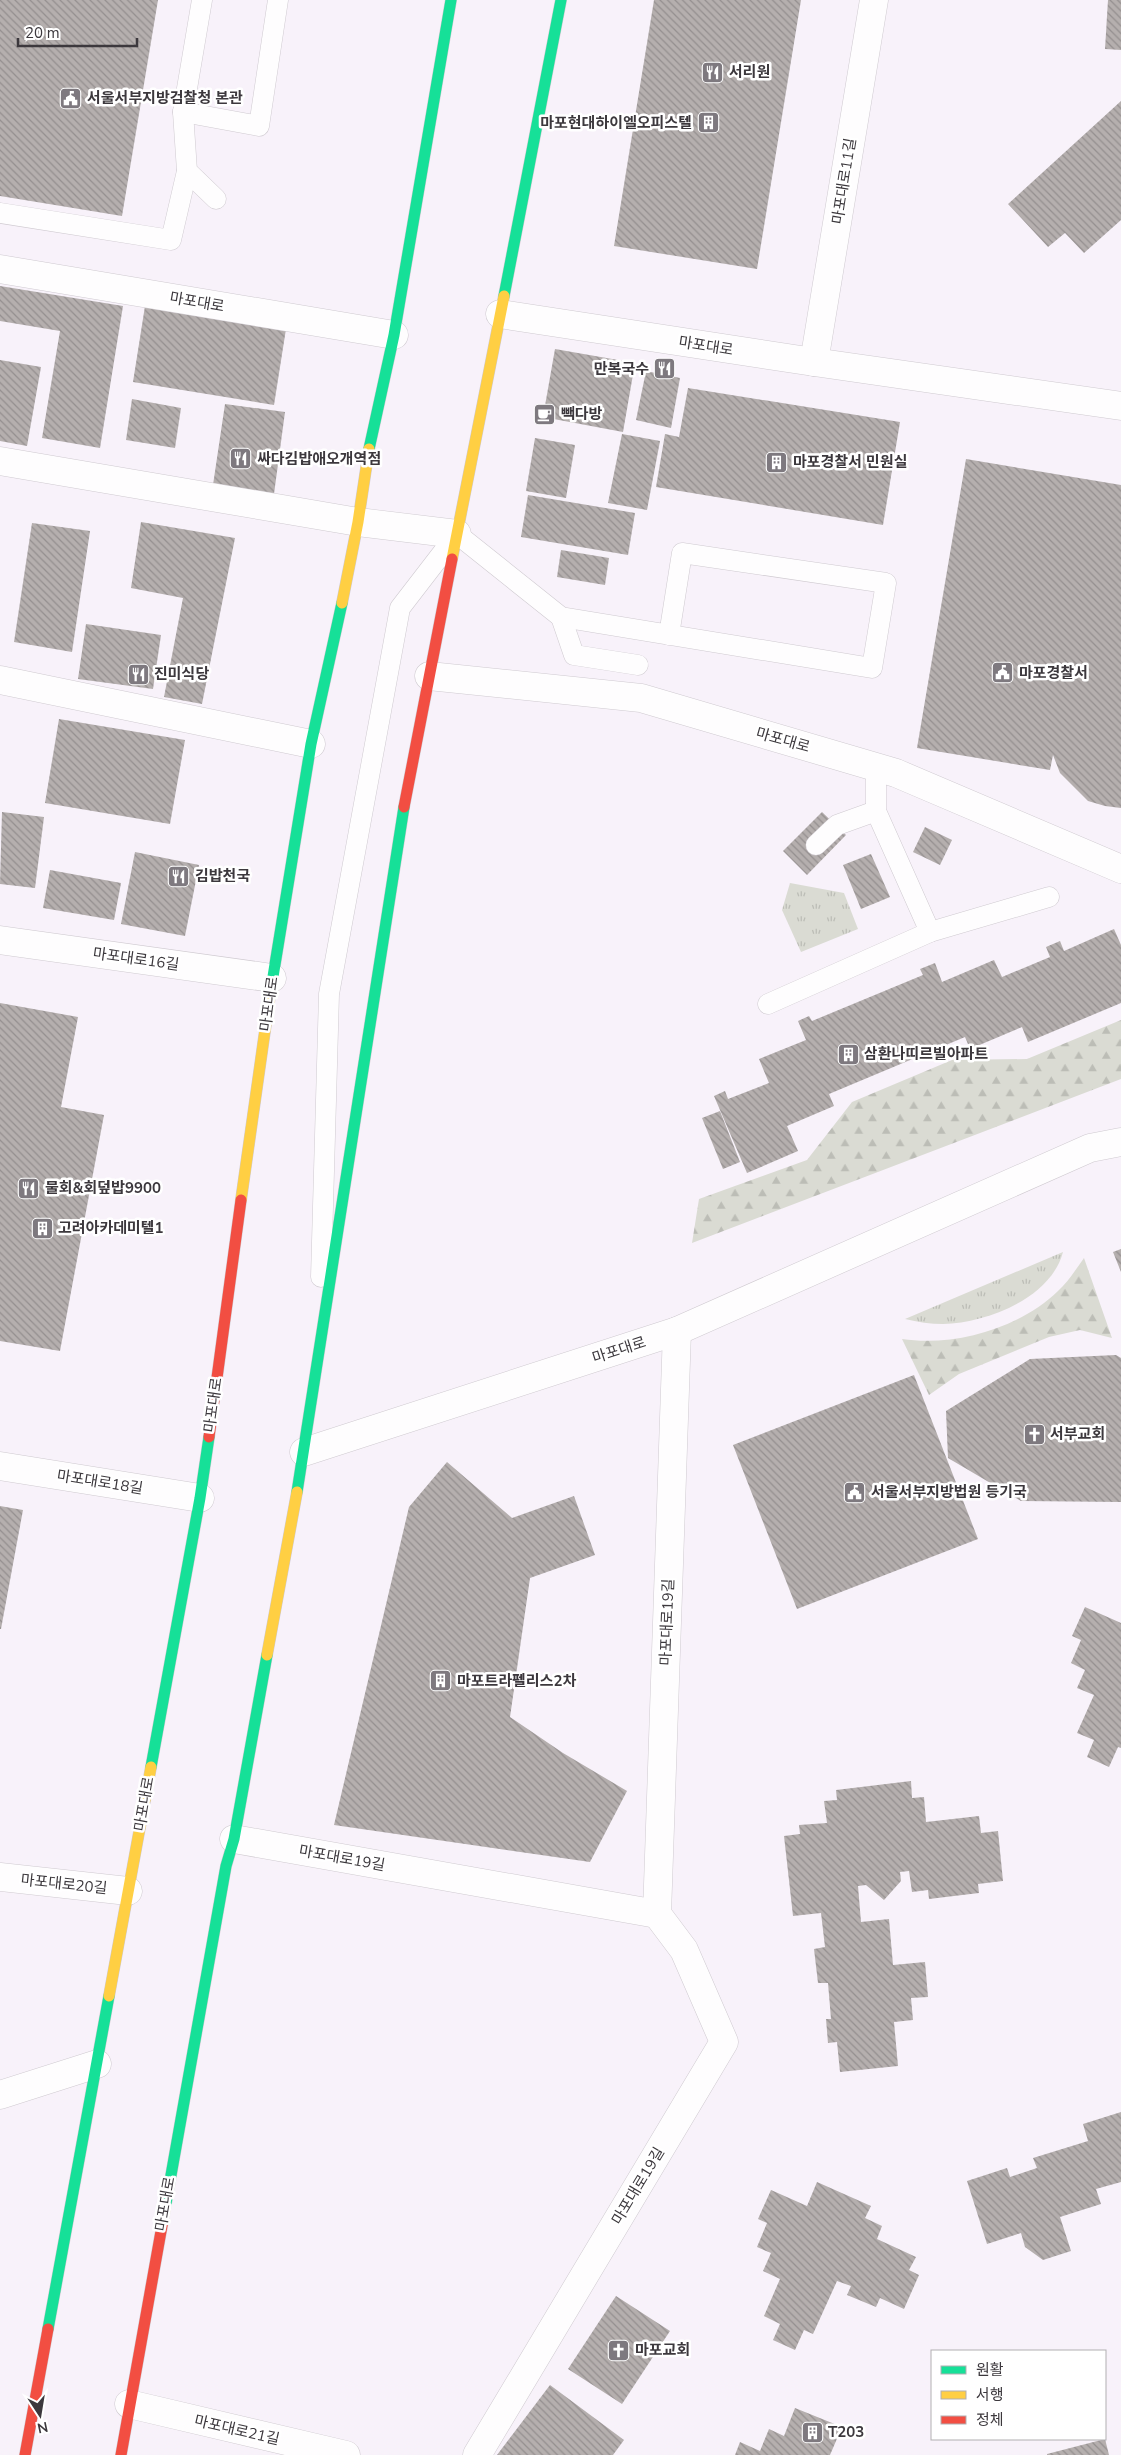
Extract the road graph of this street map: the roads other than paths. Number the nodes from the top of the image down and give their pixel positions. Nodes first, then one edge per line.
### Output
1 (202, 0) edge
2 (278, 0) edge
3 (451, 0) edge
4 (561, 0) edge
5 (874, 0) edge
6 (183, 112) junction
7 (187, 171) junction
8 (216, 199) dead end
9 (0, 213) edge
10 (0, 269) edge
11 (500, 314) junction
12 (394, 335) junction
13 (814, 362) junction
14 (1121, 406) edge
15 (0, 461) edge
16 (358, 522) junction
17 (457, 534) junction
18 (561, 618) junction
19 (669, 635) junction
20 (638, 665) dead end
21 (428, 676) junction
22 (0, 680) edge
23 (311, 744) junction
24 (876, 767) junction
25 (876, 811) junction
26 (816, 845) dead end
27 (1121, 869) edge
28 (1049, 897) dead end
29 (930, 932) junction
30 (0, 940) edge
31 (272, 978) junction
32 (768, 1004) dead end
33 (1121, 1142) edge
34 (677, 1331) junction
35 (318, 1357) junction
36 (304, 1452) junction
37 (0, 1466) edge
38 (200, 1498) junction
39 (234, 1839) junction
40 (0, 1877) edge
41 (128, 1891) junction
42 (657, 1914) junction
43 (97, 2064) junction
44 (0, 2095) edge
45 (128, 2404) junction
46 (26, 2455) edge
47 (121, 2455) edge
48 (346, 2455) edge
49 (476, 2455) edge

1 - 6 lane
2 - 6 lane
3 - 12 main road, 마포대로
4 - 11 main road, 마포대로
5 - 13 street, 마포대로11길
6 - 7 lane
7 - 8 lane
7 - 9 lane
10 - 12 street, 마포대로
11 - 13 street, 마포대로
11 - 17 main road, 마포대로
12 - 16 main road, 마포대로
13 - 14 street, 마포대로
15 - 16 street
16 - 17 street
16 - 23 main road, 마포대로
17 - 18 lane
17 - 21 main road, 마포대로
17 - 35 lane
18 - 19 lane
18 - 20 lane
19 - 19 lane
21 - 24 street, 마포대로
21 - 35 main road, 마포대로
22 - 23 street
23 - 31 main road, 마포대로
24 - 25 lane
24 - 27 street, 마포대로
25 - 26 lane
25 - 29 lane
28 - 29 lane
29 - 32 lane
30 - 31 street, 마포대로16길
31 - 38 main road, 마포대로
33 - 34 street, 마포대로
34 - 36 street, 마포대로
34 - 42 street, 마포대로19길
35 - 36 main road, 마포대로
36 - 39 main road, 마포대로
37 - 38 street, 마포대로18길
38 - 41 main road, 마포대로
39 - 42 street, 마포대로19길
39 - 45 main road, 마포대로
40 - 41 street, 마포대로20길
41 - 43 main road, 마포대로
42 - 49 street, 마포대로19길
43 - 44 street
43 - 46 main road, 마포대로
45 - 47 main road, 마포대로
45 - 48 street, 마포대로21길

